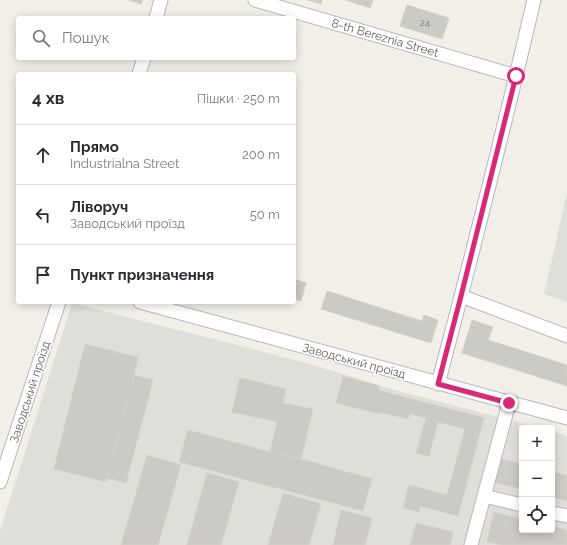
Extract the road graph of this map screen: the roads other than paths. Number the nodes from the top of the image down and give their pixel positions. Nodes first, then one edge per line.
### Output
1 (161, 0) edge
2 (255, 0) edge
3 (534, 0) edge
4 (157, 16) edge
5 (143, 60) edge
6 (140, 72) edge
7 (516, 76) junction
8 (461, 296) junction
9 (58, 304) edge
10 (147, 304) edge
11 (567, 336) edge
12 (438, 384) junction
13 (509, 403) junction
14 (567, 418) edge
15 (0, 482) edge
16 (484, 496) junction
17 (519, 504) edge
18 (555, 514) edge
19 (567, 516) edge
20 (471, 545) edge

1 - 4 street
2 - 7 street, 8-th Bereznia Street
3 - 7 street
5 - 6 street
7 - 8 street
8 - 11 street
8 - 12 street
9 - 15 street, Заводський проїзд
10 - 12 street, Заводський проїзд
12 - 13 street, Заводський проїзд
13 - 14 street, Заводський проїзд
13 - 16 street
16 - 17 street
16 - 20 street
18 - 19 street

